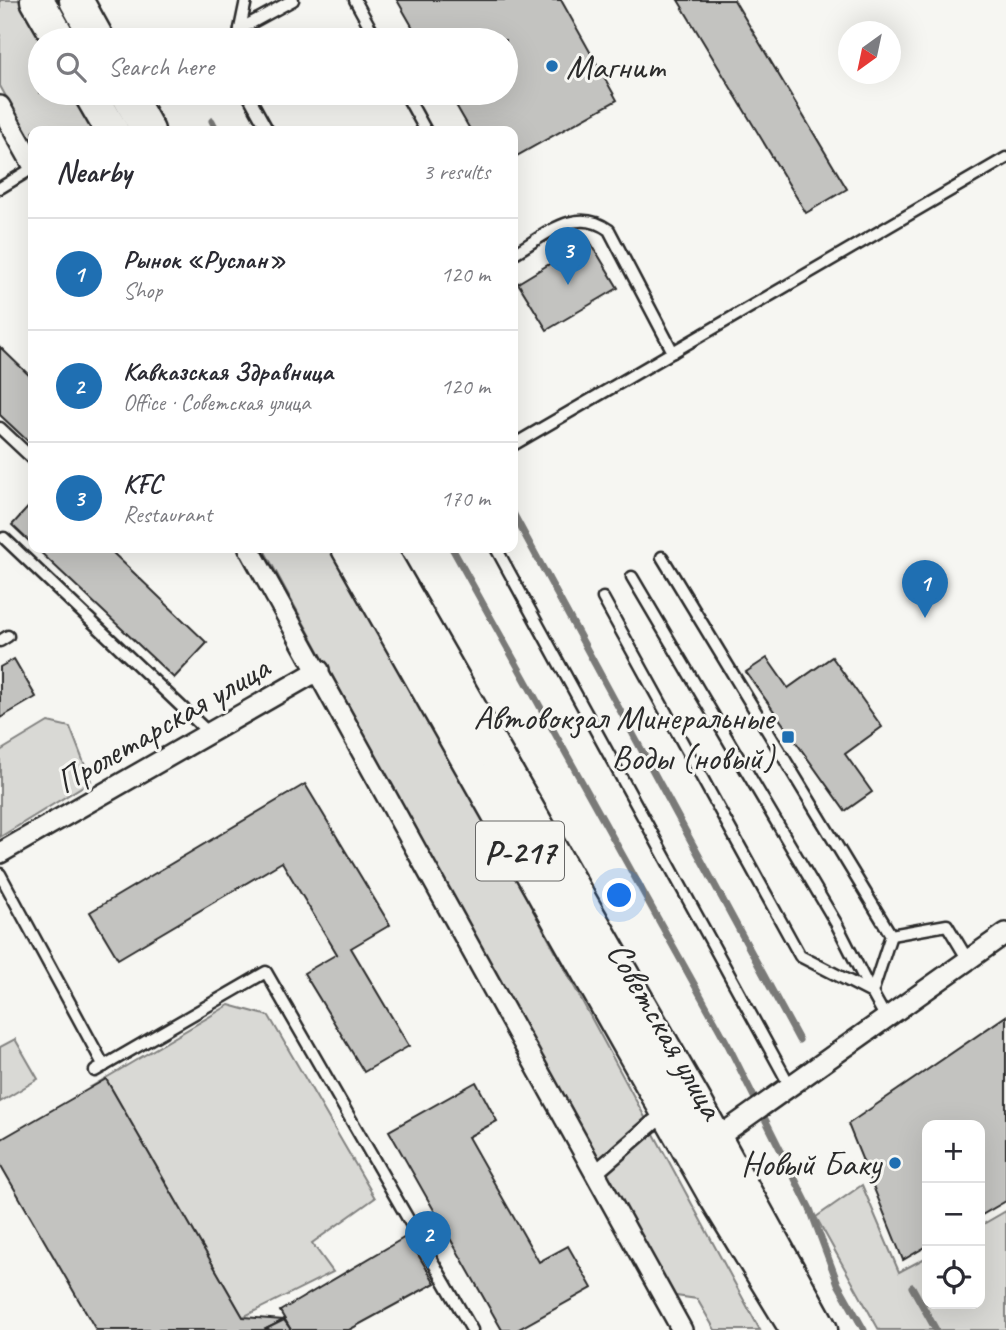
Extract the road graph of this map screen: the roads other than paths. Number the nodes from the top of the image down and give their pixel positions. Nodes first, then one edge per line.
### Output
1 (37, 0) edge
2 (78, 0) edge
3 (246, 0) edge
4 (293, 0) edge
5 (355, 0) edge
6 (53, 28) edge
7 (92, 28) edge
8 (103, 28) edge
9 (240, 28) edge
10 (250, 28) edge
11 (370, 28) edge
12 (97, 105) edge
13 (134, 105) edge
14 (147, 105) edge
15 (254, 105) edge
16 (412, 105) edge
17 (0, 106) edge
18 (108, 126) edge
19 (145, 126) edge
20 (158, 126) edge
21 (265, 126) edge
22 (423, 126) edge
23 (28, 157) edge
24 (1006, 158) edge
25 (28, 169) edge
26 (0, 188) edge
27 (518, 251) edge
28 (673, 352) junction
29 (0, 428) edge
30 (518, 442) edge
31 (28, 454) edge
32 (4, 538) dead end
33 (252, 553) edge
34 (351, 553) edge
35 (381, 553) edge
36 (499, 553) edge
37 (662, 557) dead end
38 (632, 577) dead end
39 (603, 598) dead end
40 (319, 670) junction
41 (209, 733) junction
42 (0, 853) edge
43 (0, 874) edge
44 (1006, 933) edge
45 (891, 935) junction
46 (968, 960) junction
47 (872, 993) junction
48 (887, 1019) junction
49 (790, 1086) junction
50 (654, 1122) dead end
51 (703, 1147) junction
52 (595, 1173) junction
53 (472, 1330) edge
54 (682, 1330) edge
55 (797, 1330) edge
56 (821, 1330) edge

1 - 6 highway
2 - 7 highway
2 - 8 street
3 - 9 lane
4 - 10 lane
5 - 11 lane
12 - 18 highway
13 - 19 highway
14 - 20 street
15 - 21 lane
16 - 22 lane
17 - 23 street
24 - 28 lane
25 - 26 lane
27 - 28 lane
28 - 30 lane
29 - 31 lane
32 - 41 lane
33 - 40 street
34 - 51 highway, Советская улица / Р-217
35 - 51 highway, Р-217
36 - 49 lane
37 - 45 lane
38 - 47 lane
39 - 47 lane
40 - 41 street, Пролетарская улица
40 - 52 street
41 - 42 street, Пролетарская улица
43 - 53 lane
44 - 46 street
45 - 46 lane
45 - 47 lane
46 - 48 street
47 - 48 lane
48 - 49 street
49 - 51 street
50 - 52 street
51 - 55 highway, Советская улица / Р-217
51 - 56 highway, Р-217
52 - 54 street

